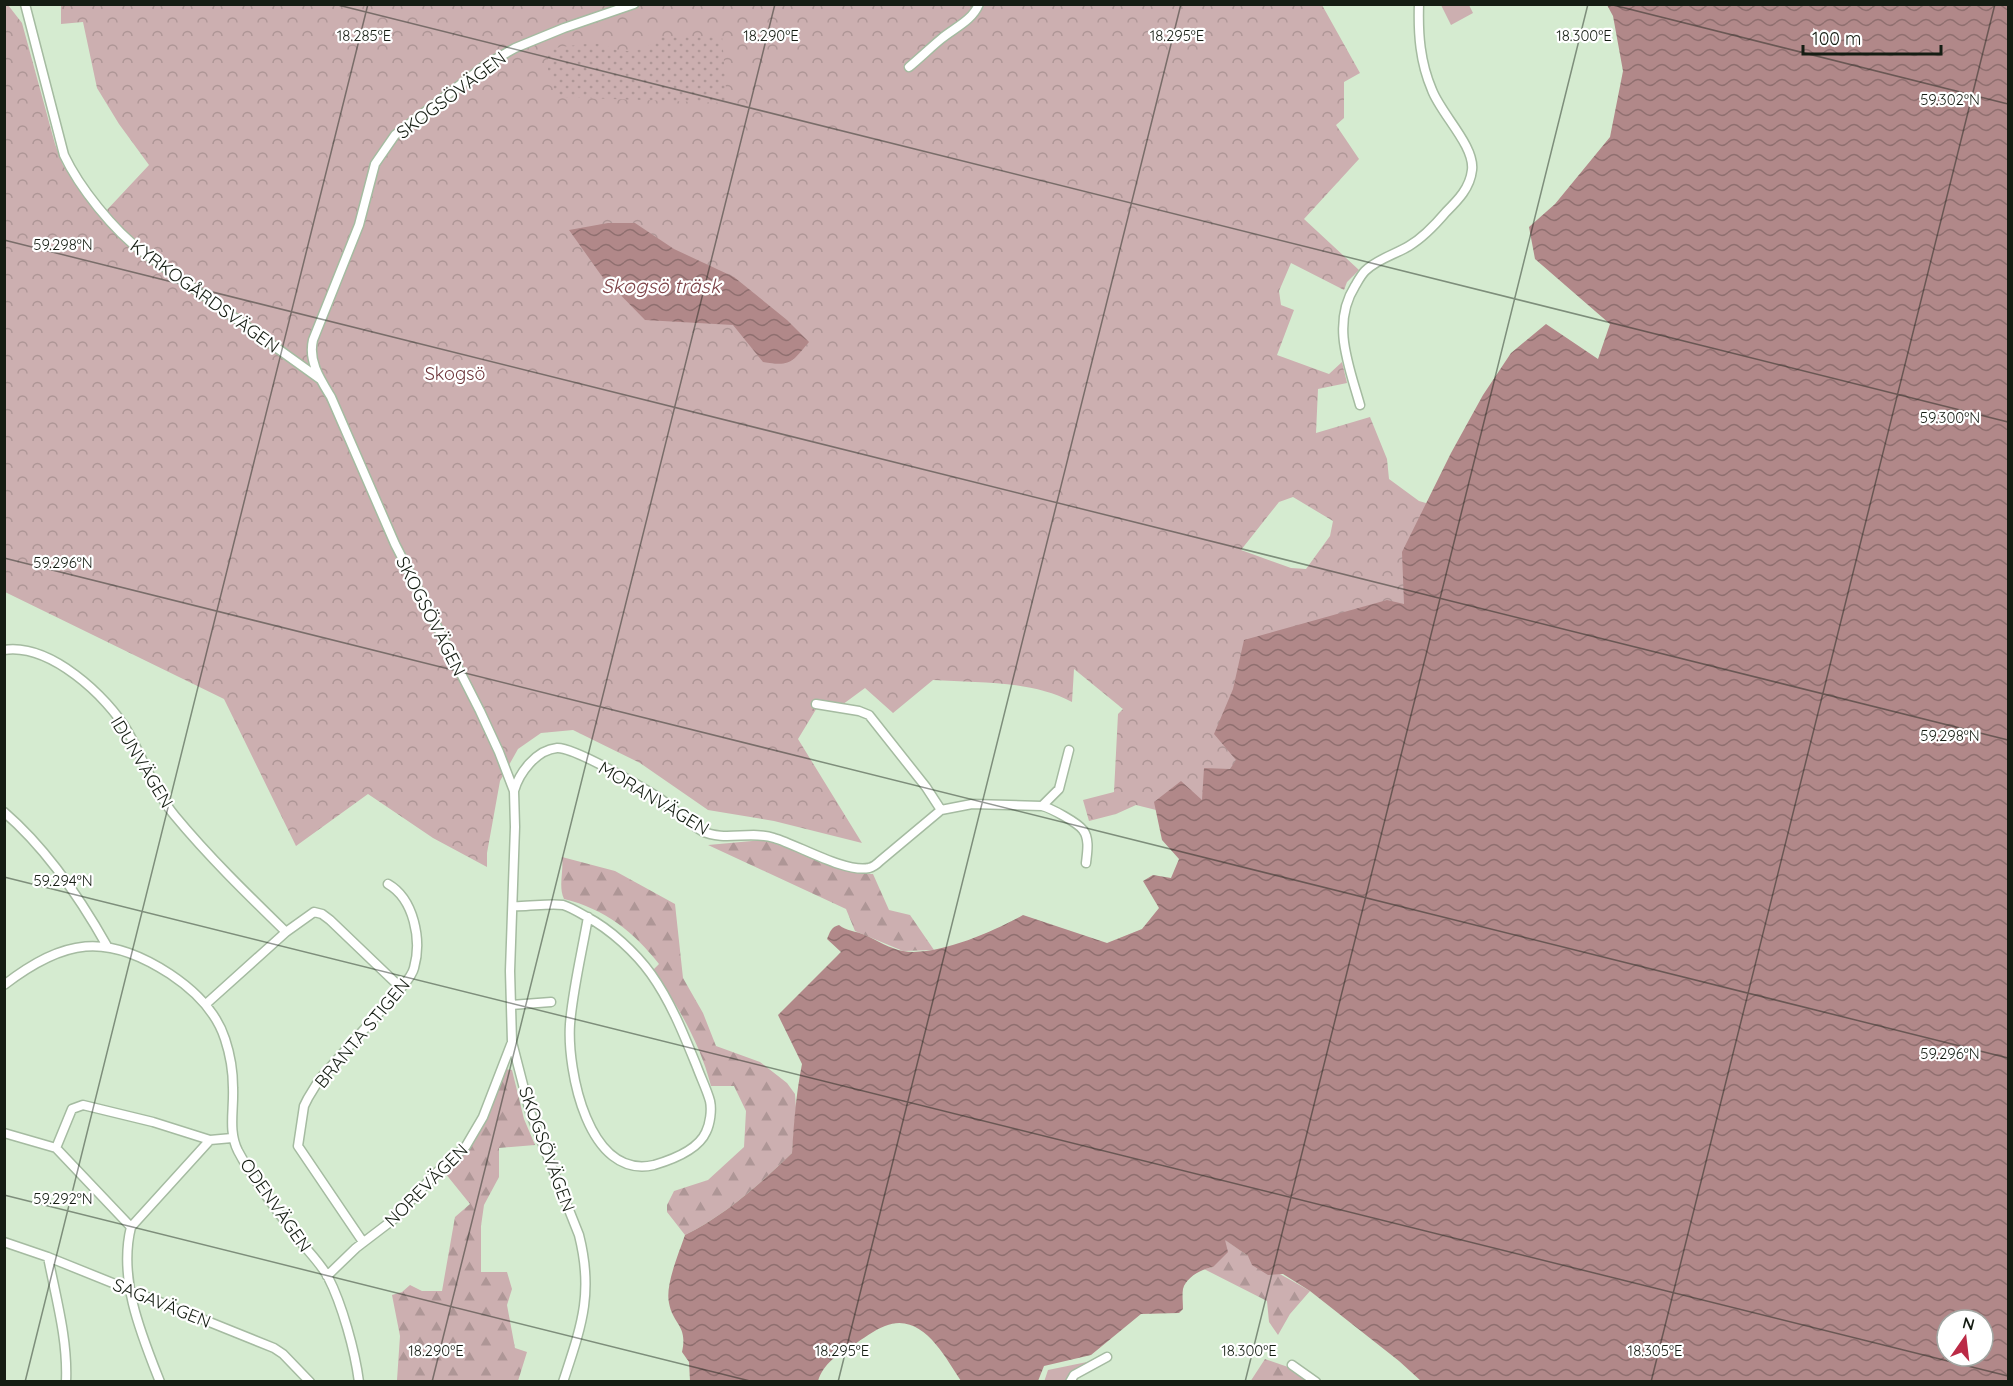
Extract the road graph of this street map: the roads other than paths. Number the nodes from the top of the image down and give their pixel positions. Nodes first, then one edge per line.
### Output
1 (25, 4) edge
2 (634, 4) edge
3 (979, 4) edge
4 (1419, 4) edge
5 (909, 67) dead end
6 (320, 379) junction
7 (1360, 405) dead end
8 (4, 651) edge
9 (816, 704) dead end
10 (1069, 750) dead end
11 (514, 792) junction
12 (1042, 806) junction
13 (941, 810) junction
14 (4, 812) edge
15 (1086, 863) dead end
16 (388, 884) dead end
17 (513, 906) junction
18 (588, 917) junction
19 (286, 932) junction
20 (107, 946) junction
21 (4, 985) edge
22 (401, 988) junction
23 (551, 1002) dead end
24 (206, 1004) junction
25 (511, 1005) junction
26 (512, 1042) junction
27 (4, 1133) edge
28 (232, 1138) junction
29 (210, 1140) junction
30 (56, 1148) junction
31 (131, 1227) junction
32 (4, 1242) edge
33 (363, 1242) junction
34 (48, 1257) junction
35 (327, 1276) junction
36 (131, 1291) junction
37 (1107, 1357) dead end
38 (1292, 1365) dead end
39 (66, 1382) edge
40 (160, 1382) edge
41 (310, 1382) edge
42 (359, 1382) edge
43 (563, 1382) edge
44 (1070, 1382) edge
45 (1316, 1382) edge

1 - 6 street, KYRKOGÅRDSVÄGEN
2 - 6 street, SKOGSÖVÄGEN
3 - 5 street
4 - 7 street
6 - 11 street, SKOGSÖVÄGEN
8 - 19 street, IDUNVÄGEN
9 - 13 street
10 - 12 street
11 - 13 street, MORANVÄGEN
11 - 17 street, SKOGSÖVÄGEN
12 - 13 street, MORANVÄGEN
12 - 15 street, MORANVÄGEN
14 - 20 street
16 - 22 street, BRANTA STIGEN
17 - 18 street
17 - 25 street, SKOGSÖVÄGEN
18 - 18 street
19 - 22 street
19 - 24 street
20 - 21 street, ODENVÄGEN
20 - 24 street, ODENVÄGEN
22 - 33 street, BRANTA STIGEN
23 - 25 street
24 - 28 street, ODENVÄGEN
25 - 26 street, SKOGSÖVÄGEN
26 - 33 street, NOREVÄGEN
26 - 43 street, SKOGSÖVÄGEN
27 - 30 street
28 - 29 street
28 - 35 street, ODENVÄGEN
29 - 30 street
29 - 31 street
30 - 31 street
31 - 36 street
32 - 34 street, SAGAVÄGEN
33 - 35 street, NOREVÄGEN
34 - 36 street, SAGAVÄGEN
34 - 39 street
35 - 42 street, ODENVÄGEN
36 - 40 street
36 - 41 street, SAGAVÄGEN
37 - 44 street
38 - 45 street

